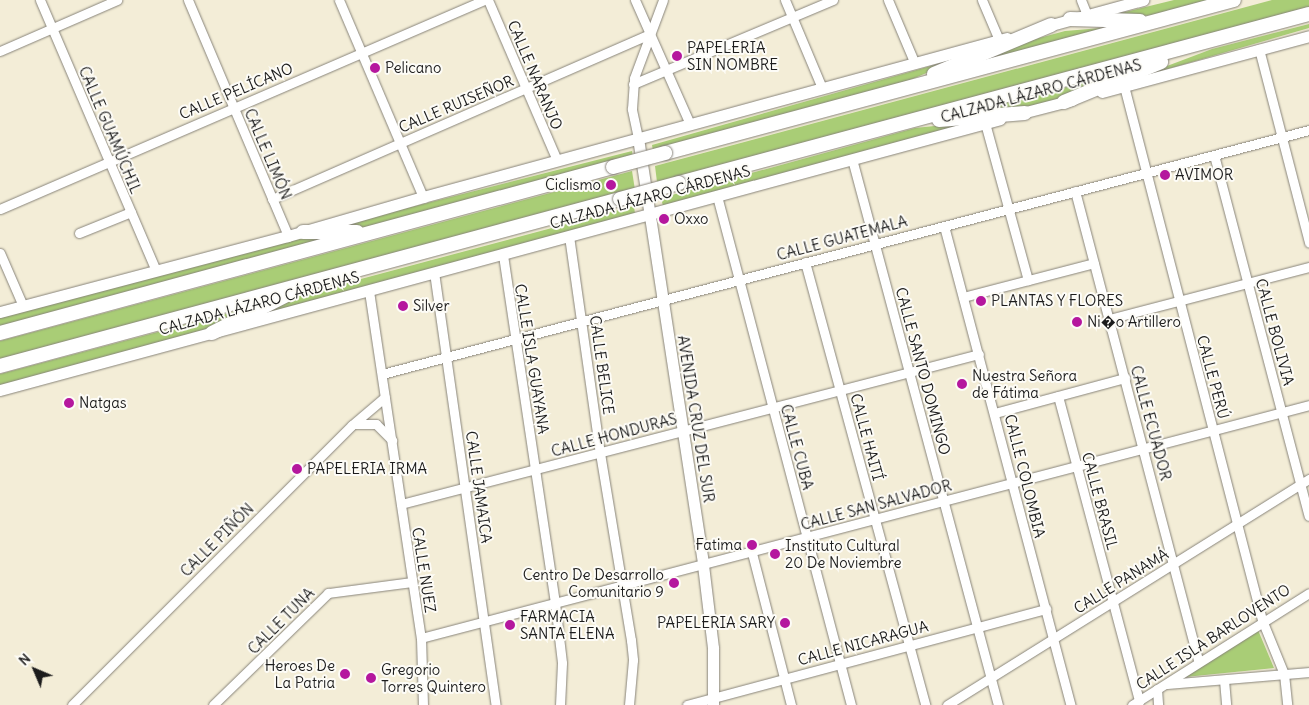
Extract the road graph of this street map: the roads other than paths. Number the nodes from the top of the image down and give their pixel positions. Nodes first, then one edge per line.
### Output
1 (40, 0) edge
2 (117, 0) edge
3 (188, 0) edge
4 (339, 0) edge
5 (484, 0) edge
6 (488, 0) edge
7 (635, 0) edge
8 (663, 0) edge
9 (785, 0) edge
10 (833, 0) edge
11 (888, 0) edge
12 (982, 0) edge
13 (1081, 0) edge
14 (1143, 0) edge
15 (1234, 0) edge
16 (1309, 14) edge
17 (1087, 15) junction
18 (792, 18) junction
19 (1070, 19) junction
20 (1155, 21) junction
21 (1051, 25) junction
22 (52, 28) junction
23 (649, 34) junction
24 (1309, 36) edge
25 (999, 40) junction
26 (1213, 40) junction
27 (1259, 49) junction
28 (0, 51) edge
29 (362, 53) junction
30 (915, 64) junction
31 (666, 70) junction
32 (633, 84) junction
33 (1124, 86) junction
34 (822, 88) junction
35 (526, 89) junction
36 (883, 95) junction
37 (1064, 102) junction
38 (234, 107) junction
39 (1025, 112) junction
40 (985, 123) junction
41 (690, 124) junction
42 (901, 124) junction
43 (1309, 130) edge
44 (1282, 137) junction
45 (638, 138) junction
46 (401, 143) junction
47 (1214, 155) junction
48 (557, 160) junction
49 (852, 160) junction
50 (110, 162) junction
51 (1146, 172) junction
52 (1075, 191) junction
53 (717, 196) junction
54 (423, 197) junction
55 (272, 199) junction
56 (0, 209) edge
57 (1008, 209) junction
58 (131, 212) junction
59 (649, 214) junction
60 (944, 226) junction
61 (303, 232) junction
62 (376, 232) junction
63 (79, 233) dead end
64 (288, 236) junction
65 (569, 236) junction
66 (1309, 242) edge
67 (875, 244) junction
68 (0, 252) edge
69 (503, 254) junction
70 (805, 262) junction
71 (1094, 263) junction
72 (1309, 267) edge
73 (156, 271) junction
74 (434, 272) junction
75 (739, 280) junction
76 (1028, 280) junction
77 (316, 281) junction
78 (1248, 283) junction
79 (369, 291) junction
80 (963, 297) junction
81 (662, 299) junction
82 (1178, 301) junction
83 (23, 306) junction
84 (0, 312) edge
85 (1109, 319) junction
86 (582, 321) junction
87 (0, 333) edge
88 (212, 333) junction
89 (516, 338) junction
90 (979, 354) junction
91 (446, 357) junction
92 (0, 366) edge
93 (909, 372) junction
94 (382, 374) junction
95 (1125, 378) junction
96 (0, 390) edge
97 (840, 390) junction
98 (1058, 396) junction
99 (385, 398) junction
100 (1309, 405) edge
101 (772, 407) junction
102 (1282, 412) junction
103 (995, 413) junction
104 (352, 425) junction
105 (682, 430) junction
106 (1213, 430) junction
107 (392, 440) junction
108 (1144, 448) junction
109 (600, 453) junction
110 (1077, 466) junction
111 (535, 470) junction
112 (1305, 482) edge
113 (1012, 484) junction
114 (465, 488) junction
115 (944, 502) junction
116 (401, 504) junction
117 (1309, 516) edge
118 (875, 520) junction
119 (1237, 525) junction
120 (807, 538) junction
121 (752, 553) junction
122 (1174, 564) junction
123 (703, 565) junction
124 (412, 582) junction
125 (621, 586) junction
126 (1309, 593) edge
127 (1113, 602) junction
128 (555, 603) junction
129 (1046, 609) junction
130 (1262, 620) junction
131 (484, 622) junction
132 (977, 627) junction
133 (421, 638) junction
134 (1054, 639) junction
135 (908, 646) junction
136 (1199, 662) junction
137 (840, 664) junction
138 (1309, 672) edge
139 (1284, 674) junction
140 (784, 678) junction
141 (991, 678) junction
142 (1224, 680) junction
143 (1161, 687) junction
144 (713, 701) edge
145 (1135, 703) edge
146 (72, 705) edge
147 (213, 705) edge
148 (423, 705) edge
149 (496, 705) edge
150 (560, 705) edge
151 (629, 705) edge
152 (687, 705) edge
153 (791, 705) edge
154 (851, 705) edge
155 (925, 705) edge
156 (947, 705) edge
157 (998, 705) edge
158 (1071, 705) edge
159 (1158, 705) edge
160 (1226, 705) edge
161 (1287, 705) edge

1 - 22 street, CALLE GUAMÚCHIL
2 - 22 street
3 - 38 street, CALLE LIMÓN
4 - 29 street
5 - 29 street, CALLE PELÍCANO
6 - 35 street, CALLE NARANJO
7 - 23 street
8 - 23 street
9 - 18 street
10 - 18 street
11 - 30 street
12 - 25 street
13 - 17 street
14 - 17 main road
15 - 20 highway
16 - 26 highway, CALZADA LÁZARO CÁRDENAS
17 - 19 main road
18 - 31 street
18 - 34 street
19 - 20 highway
19 - 21 main road
20 - 36 highway
21 - 25 main road
21 - 36 highway
22 - 28 street
22 - 50 street, CALLE GUAMÚCHIL
23 - 31 street
23 - 32 street
23 - 35 street, CALLE RUISEÑOR
24 - 27 main road, CALZADA LÁZARO CÁRDENAS
25 - 30 main road
26 - 37 highway
26 - 42 highway, CALZADA LÁZARO CÁRDENAS
27 - 33 main road, CALZADA LÁZARO CÁRDENAS
27 - 44 street
29 - 38 street, CALLE PELÍCANO
29 - 46 street
30 - 34 main road
31 - 32 street
31 - 41 street
32 - 45 street
33 - 37 main road, CALZADA LÁZARO CÁRDENAS
33 - 51 street, CALLE PERÚ
34 - 41 main road
35 - 46 street, CALLE RUISEÑOR
35 - 48 street, CALLE NARANJO
36 - 62 highway, bridge
37 - 39 main road, CALZADA LÁZARO CÁRDENAS
38 - 50 street, CALLE PELÍCANO
38 - 55 street, CALLE LIMÓN
39 - 40 main road, CALZADA LÁZARO CÁRDENAS
39 - 42 highway
40 - 49 main road, CALZADA LÁZARO CÁRDENAS
40 - 57 street
41 - 45 main road
42 - 77 highway, CALZADA LÁZARO CÁRDENAS, bridge
43 - 44 street, CALLE GUATEMALA
44 - 47 street, CALLE GUATEMALA
44 - 66 street
45 - 48 main road
45 - 59 main road, AVENIDA CRUZ DEL SUR
46 - 54 street
46 - 55 street, CALLE RUISEÑOR
47 - 51 street, CALLE GUATEMALA
47 - 78 street, CALLE BOLIVIA
48 - 54 main road
49 - 53 main road, CALZADA LÁZARO CÁRDENAS
49 - 67 street, CALLE SANTO DOMINGO
50 - 56 street, CALLE PELÍCANO
50 - 58 street, CALLE GUAMÚCHIL
51 - 52 street, CALLE GUATEMALA
51 - 82 street, CALLE PERÚ
52 - 57 street, CALLE GUATEMALA
52 - 71 street, CALLE ECUADOR
53 - 59 main road, CALZADA LÁZARO CÁRDENAS
53 - 75 street, CALLE CUBA
54 - 61 main road
55 - 64 street, CALLE LIMÓN
57 - 60 street, CALLE GUATEMALA
57 - 76 street
58 - 63 street
58 - 73 street, CALLE GUAMÚCHIL
59 - 65 main road, CALZADA LÁZARO CÁRDENAS
59 - 81 main road, AVENIDA CRUZ DEL SUR
60 - 67 street, CALLE GUATEMALA
60 - 80 street, CALLE COLOMBIA
61 - 62 highway
61 - 64 main road
62 - 87 highway
64 - 73 main road
65 - 69 main road, CALZADA LÁZARO CÁRDENAS
65 - 86 street, CALLE BELICE
67 - 70 street, CALLE GUATEMALA
67 - 93 street, CALLE SANTO DOMINGO
68 - 83 street
69 - 74 main road, CALZADA LÁZARO CÁRDENAS
69 - 89 street, CALLE ISLA GUAYANA
70 - 75 street, CALLE GUATEMALA
70 - 97 street, CALLE HAITÍ
71 - 76 street
71 - 85 street, CALLE ECUADOR
72 - 78 street
73 - 83 main road
74 - 79 main road, CALZADA LÁZARO CÁRDENAS
74 - 91 street, CALLE JAMAICA
75 - 81 street, CALLE GUATEMALA
75 - 101 street, CALLE CUBA
76 - 80 street
77 - 88 highway
77 - 92 highway, CALZADA LÁZARO CÁRDENAS
78 - 82 street
78 - 102 street, CALLE BOLIVIA
79 - 88 main road, CALZADA LÁZARO CÁRDENAS
79 - 94 street, CALLE NUEZ
80 - 90 street, CALLE COLOMBIA
81 - 86 street, CALLE GUATEMALA
81 - 105 main road, AVENIDA CRUZ DEL SUR
82 - 85 street
82 - 106 street, CALLE PERÚ
83 - 84 main road
85 - 95 street, CALLE ECUADOR
86 - 89 street, CALLE GUATEMALA
86 - 109 street, CALLE BELICE
88 - 96 main road, CALZADA LÁZARO CÁRDENAS
89 - 91 street, CALLE GUATEMALA
89 - 111 street, CALLE ISLA GUAYANA
90 - 93 street, CALLE HONDURAS
90 - 103 street, CALLE COLOMBIA
91 - 94 street, CALLE GUATEMALA
91 - 114 street, CALLE JAMAICA
93 - 97 street, CALLE HONDURAS
93 - 115 street, CALLE SANTO DOMINGO
94 - 99 street, CALLE NUEZ
95 - 98 street
95 - 108 street, CALLE ECUADOR
97 - 101 street, CALLE HONDURAS
97 - 118 street, CALLE HAITÍ
98 - 103 street
98 - 110 street, CALLE BRASIL
99 - 104 street, CALLE PIÑÓN
99 - 107 street, CALLE NUEZ
100 - 102 street, CALLE SAN SALVADOR
101 - 105 street, CALLE HONDURAS
101 - 120 street, CALLE CUBA
102 - 106 street, CALLE SAN SALVADOR
102 - 112 street, CALLE BOLIVIA
103 - 113 street, CALLE COLOMBIA
104 - 107 street
104 - 146 street, CALLE PIÑÓN
105 - 109 street, CALLE HONDURAS
105 - 123 main road, AVENIDA CRUZ DEL SUR
106 - 108 street, CALLE SAN SALVADOR
106 - 119 street, CALLE PERÚ
107 - 116 street, CALLE NUEZ
108 - 110 street, CALLE SAN SALVADOR
108 - 122 street, CALLE ECUADOR
109 - 111 street, CALLE HONDURAS
109 - 125 street, CALLE BELICE
110 - 113 street, CALLE SAN SALVADOR
110 - 127 street, CALLE BRASIL
111 - 114 street, CALLE HONDURAS
111 - 128 street, CALLE ISLA GUAYANA
112 - 117 street, CALLE BOLIVIA
112 - 119 street, CALLE PANAMÁ
113 - 115 street, CALLE SAN SALVADOR
113 - 129 street, CALLE COLOMBIA
114 - 116 street, CALLE HONDURAS
114 - 131 street, CALLE JAMAICA
115 - 118 street, CALLE SAN SALVADOR
115 - 132 street, CALLE SANTO DOMINGO
116 - 124 street, CALLE NUEZ
118 - 120 street, CALLE SAN SALVADOR
118 - 135 street, CALLE HAITÍ
119 - 122 street, CALLE PANAMÁ
119 - 130 street, CALLE PERÚ
120 - 121 street, CALLE SAN SALVADOR
120 - 137 street, CALLE CUBA
121 - 123 street, CALLE SAN SALVADOR
121 - 140 street
122 - 127 street, CALLE PANAMÁ
122 - 136 street, CALLE ECUADOR
123 - 125 street, CALLE SAN SALVADOR
123 - 144 main road, AVENIDA CRUZ DEL SUR
124 - 133 street, CALLE NUEZ
124 - 147 street, CALLE TUNA
125 - 128 street, CALLE SAN SALVADOR
125 - 151 street, CALLE BELICE
126 - 130 street, CALLE ISLA BARLOVENTO
127 - 134 street, CALLE PANAMÁ
127 - 145 street, CALLE BRASIL
128 - 131 street, CALLE SAN SALVADOR
128 - 150 street, CALLE ISLA GUAYANA
129 - 132 street, CALLE NICARAGUA
129 - 134 street, CALLE COLOMBIA
130 - 136 street, CALLE ISLA BARLOVENTO
130 - 139 street, CALLE PERÚ
131 - 133 street, CALLE SAN SALVADOR
131 - 149 street, CALLE JAMAICA
132 - 135 street, CALLE NICARAGUA
132 - 141 street, CALLE SANTO DOMINGO
133 - 148 street, CALLE NUEZ
134 - 141 street, CALLE PANAMÁ
134 - 158 street, CALLE COLOMBIA
135 - 137 street, CALLE NICARAGUA
135 - 155 street, CALLE HAITÍ
136 - 143 street, CALLE ISLA BARLOVENTO
137 - 140 street, CALLE NICARAGUA
137 - 154 street, CALLE CUBA
138 - 139 street
139 - 142 street
139 - 161 street, CALLE PERÚ
140 - 144 street, CALLE NICARAGUA
140 - 153 street
141 - 156 street, CALLE PANAMÁ
141 - 157 street, CALLE SANTO DOMINGO
142 - 143 street
142 - 160 street
143 - 145 street, CALLE ISLA BARLOVENTO
143 - 159 street
144 - 152 street, CALLE NICARAGUA

